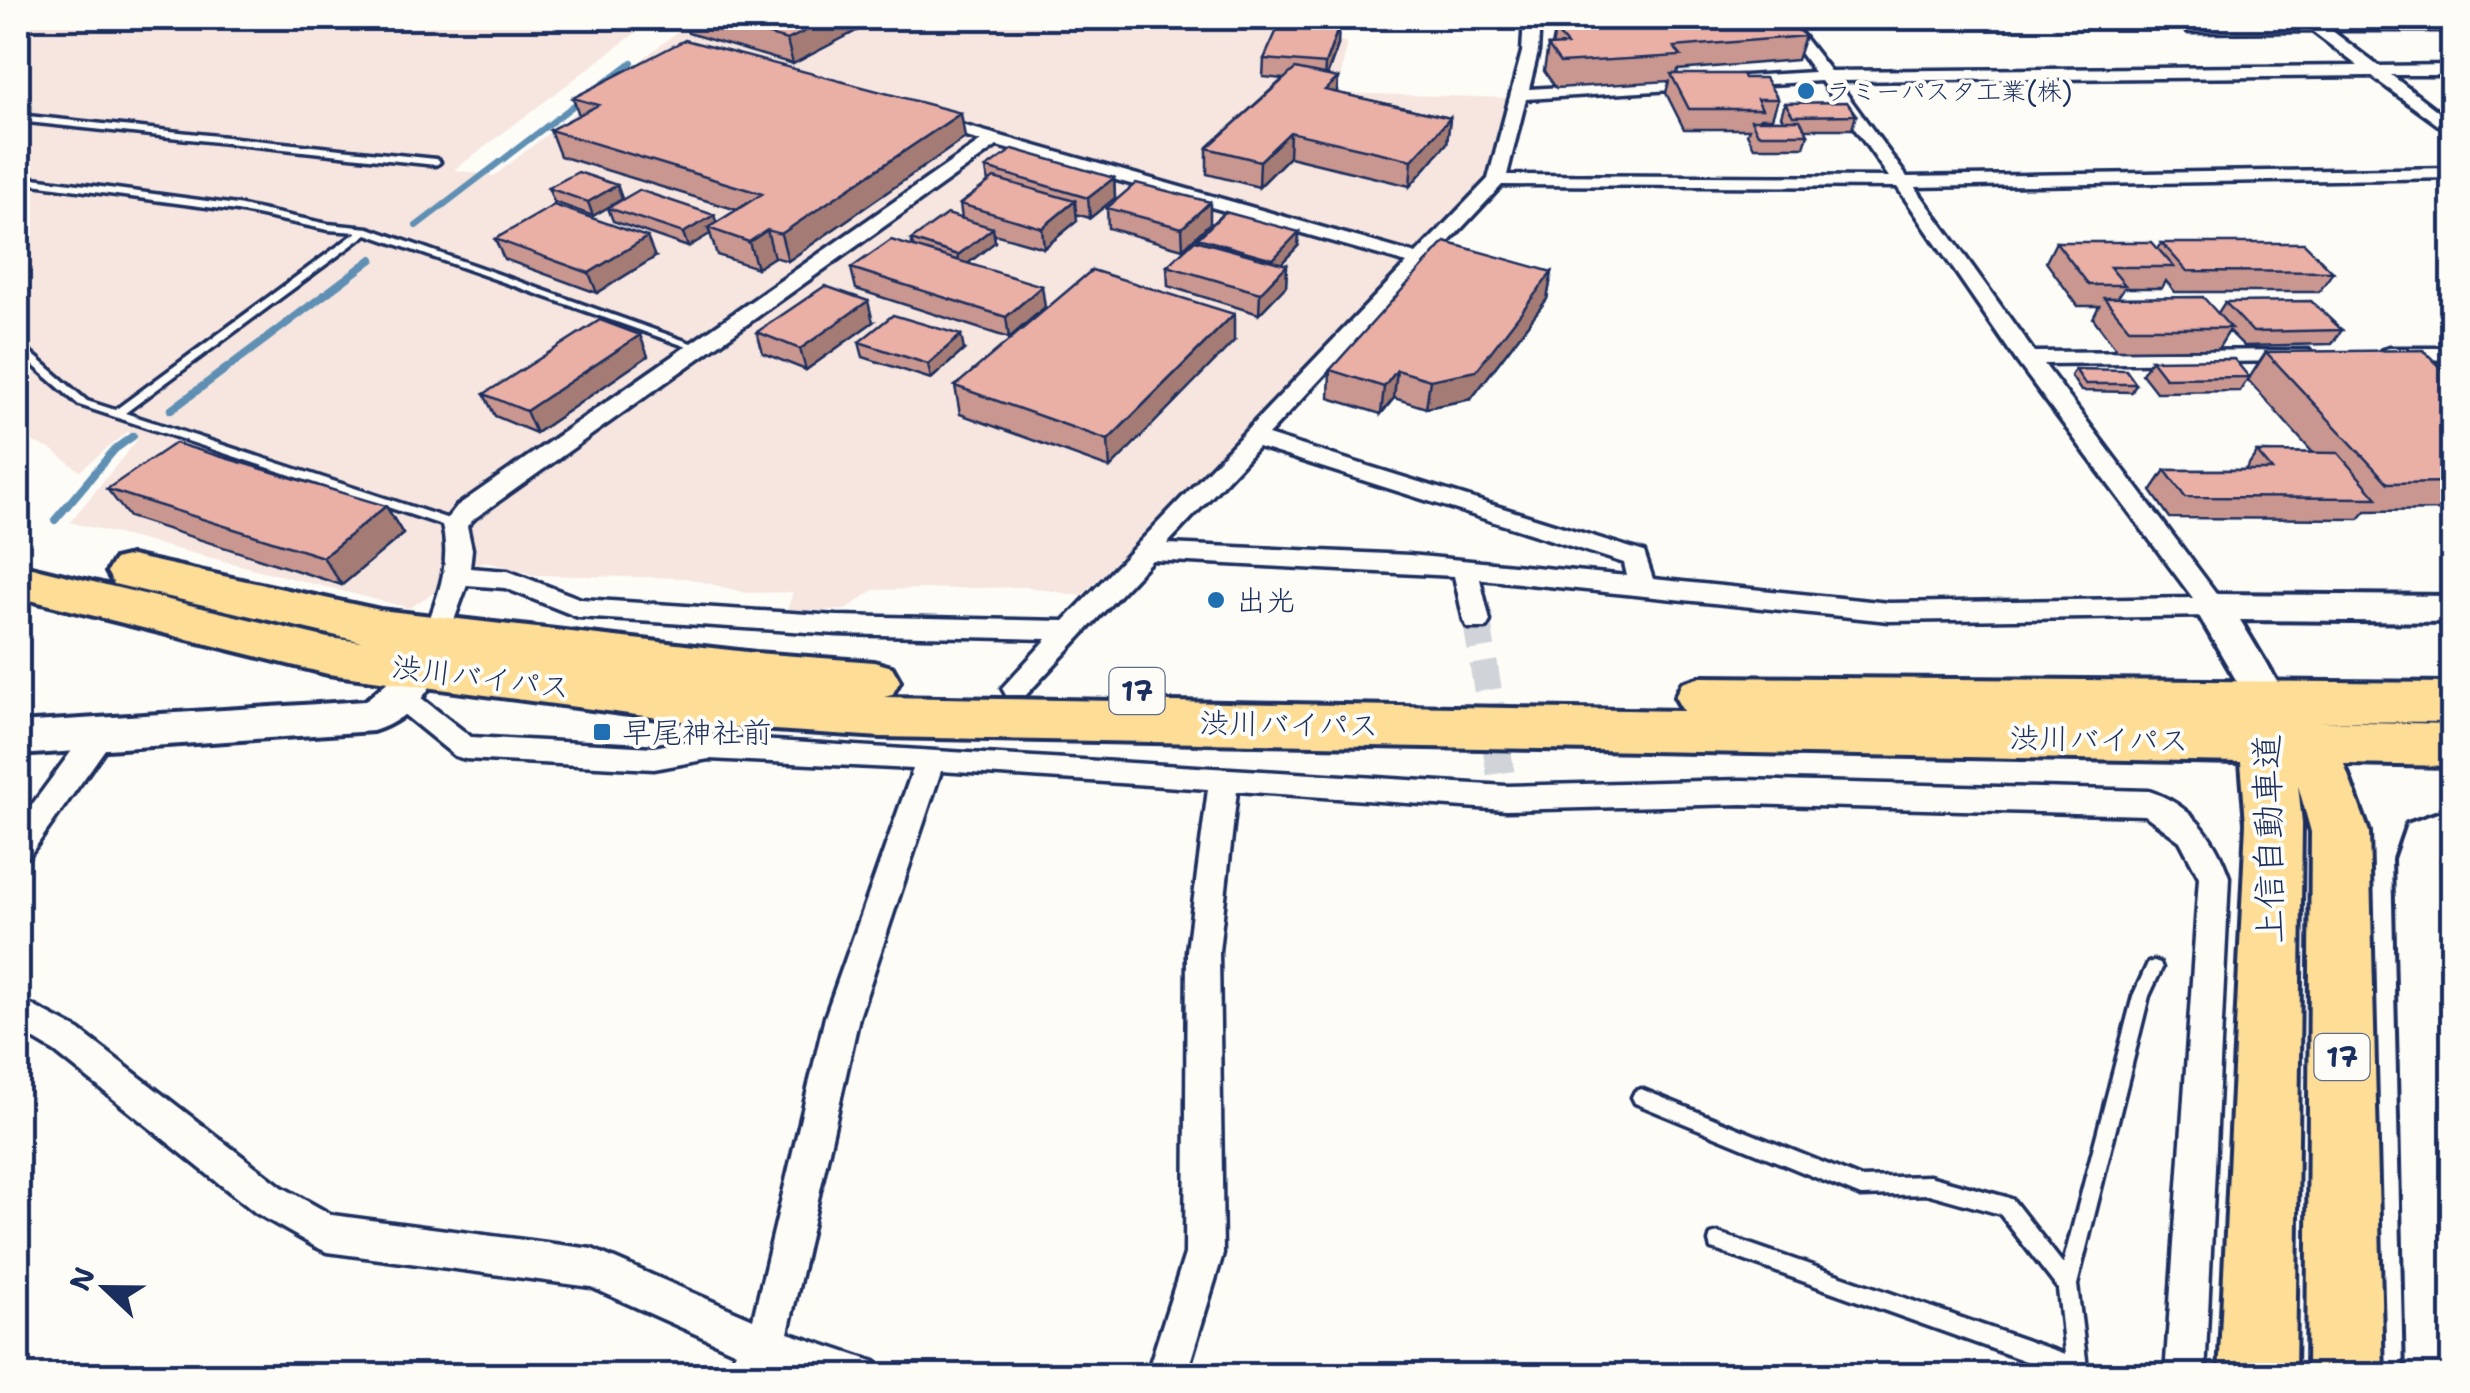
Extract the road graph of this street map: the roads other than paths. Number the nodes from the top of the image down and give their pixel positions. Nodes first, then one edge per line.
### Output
1 (1532, 18) edge
2 (1782, 18) edge
3 (2176, 18) edge
4 (2452, 25) edge
5 (2318, 27) junction
6 (2452, 70) edge
7 (2372, 71) junction
8 (1826, 76) junction
9 (1520, 94) junction
10 (18, 118) edge
11 (919, 118) edge
12 (39, 120) junction
13 (2452, 130) edge
14 (18, 132) edge
15 (994, 140) junction
16 (436, 162) dead end
17 (2452, 172) edge
18 (18, 180) edge
19 (1497, 180) junction
20 (1905, 182) junction
21 (366, 230) junction
22 (1420, 261) junction
23 (18, 347) edge
24 (700, 348) junction
25 (2452, 354) edge
26 (2315, 355) edge
27 (2026, 358) junction
28 (2416, 378) edge
29 (117, 414) junction
30 (1253, 438) junction
31 (454, 526) junction
32 (18, 545) edge
33 (1146, 551) junction
34 (1465, 570) junction
35 (457, 576) junction
36 (18, 581) edge
37 (1642, 587) junction
38 (2213, 607) junction
39 (2452, 609) edge
40 (1477, 621) tunnel mouth
41 (1068, 630) junction
42 (421, 668) junction
43 (1016, 688) junction
44 (2452, 702) edge
45 (2281, 728) junction
46 (100, 734) junction
47 (18, 739) edge
48 (2452, 745) edge
49 (930, 759) junction
50 (1224, 781) junction
51 (2452, 826) edge
52 (18, 847) edge
53 (2154, 968) dead end
54 (18, 1013) edge
55 (1641, 1097) dead end
56 (1718, 1242) dead end
57 (2067, 1285) junction
58 (766, 1345) junction
59 (2077, 1372) edge
60 (742, 1376) edge
61 (861, 1376) edge
62 (1166, 1376) edge
63 (2185, 1376) edge
64 (2257, 1376) edge
65 (2345, 1376) edge
66 (2436, 1376) edge

1 - 9 street
2 - 8 street
3 - 5 street
4 - 5 street
5 - 7 street
6 - 7 street
7 - 8 street
7 - 13 street
8 - 9 street
8 - 20 street
9 - 19 street
10 - 12 lane
11 - 15 street
12 - 14 lane
12 - 16 lane
15 - 22 street
15 - 24 street
17 - 20 street
18 - 21 lane
19 - 20 street
19 - 22 street
20 - 27 street
21 - 24 lane
21 - 29 lane
22 - 30 street
23 - 29 lane
24 - 31 street
25 - 28 street
26 - 27 street
27 - 38 street
29 - 31 lane
30 - 33 street
30 - 37 street
31 - 35 street
32 - 42 highway, 渋川バイパス / 17
33 - 34 street
33 - 41 street
34 - 37 street
34 - 40 street
35 - 41 street
35 - 42 street
36 - 42 highway, 渋川バイパス / 17
37 - 38 street
38 - 39 street
38 - 45 street
41 - 43 street
42 - 43 highway, 渋川バイパス / 17
42 - 45 highway, 渋川バイパス / 17
42 - 46 street
42 - 49 street
43 - 45 highway, 渋川バイパス / 17
44 - 45 highway, 渋川バイパス / 17
45 - 48 highway, 渋川バイパス / 17
45 - 64 highway, 上信自動車道
45 - 65 highway, 上信自動車道 / 17
46 - 47 street
46 - 52 street
49 - 50 street
49 - 58 street
50 - 62 street
50 - 63 street
51 - 66 street
53 - 57 lane
54 - 58 street
55 - 57 lane
56 - 59 lane
57 - 59 lane
58 - 60 street
58 - 61 street

